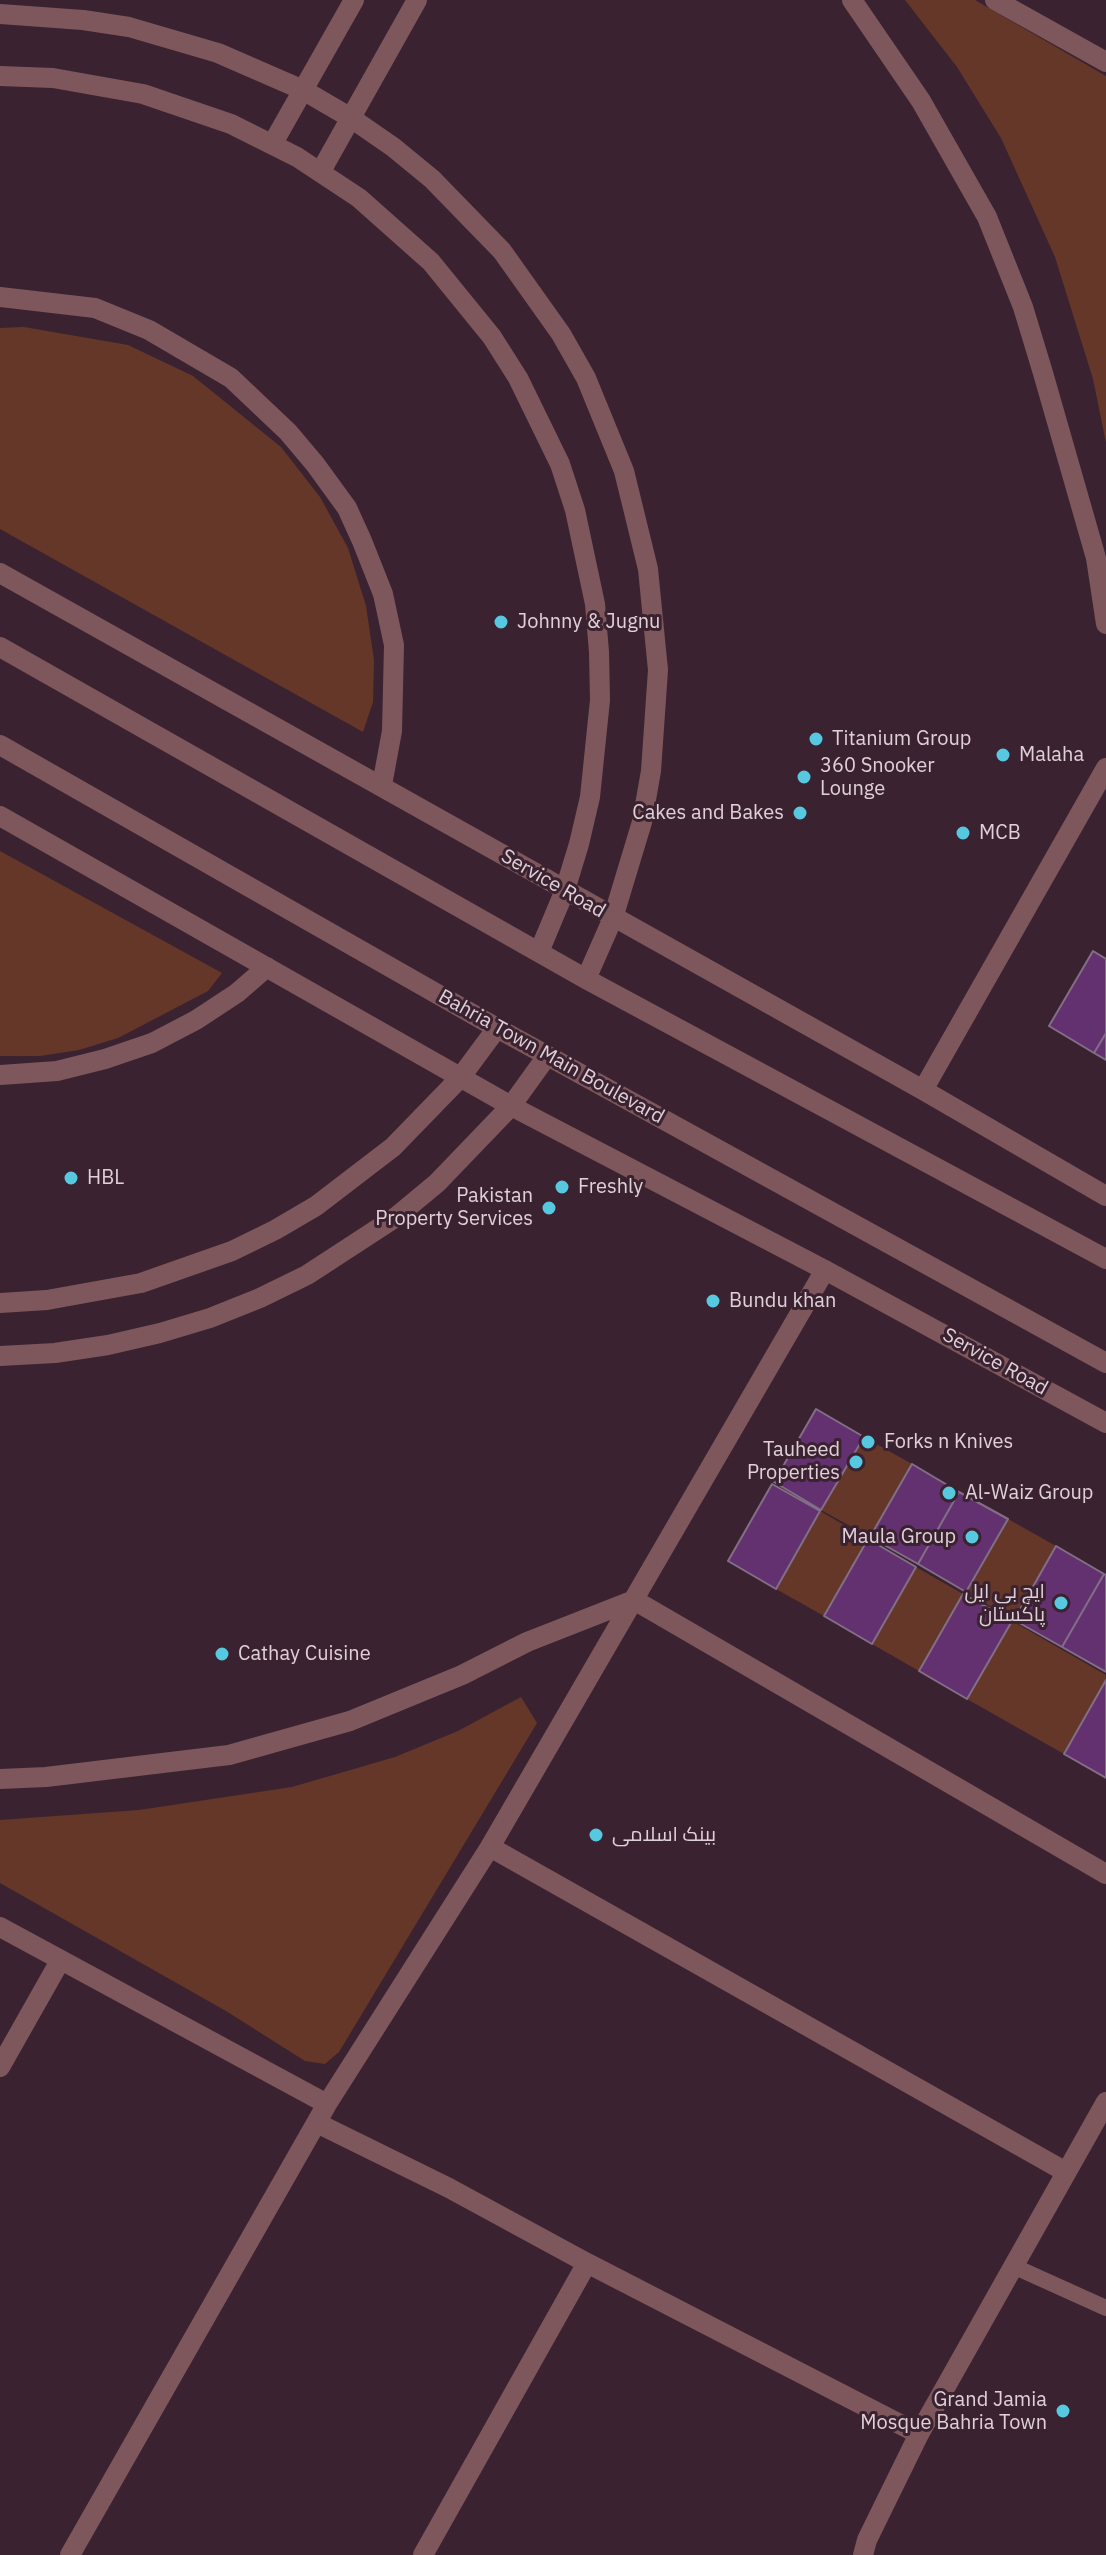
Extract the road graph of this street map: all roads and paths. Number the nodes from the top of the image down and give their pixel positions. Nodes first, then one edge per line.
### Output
1 (354, 0) edge
2 (417, 0) edge
3 (852, 0) edge
4 (995, 0) edge
5 (0, 14) edge
6 (1106, 62) edge
7 (0, 76) edge
8 (303, 90) junction
9 (351, 118) junction
10 (273, 143) junction
11 (321, 171) junction
12 (0, 297) edge
13 (0, 573) edge
14 (1106, 624) edge
15 (0, 647) edge
16 (0, 745) edge
17 (1106, 768) edge
18 (382, 785) junction
19 (0, 816) edge
20 (565, 890) junction
21 (613, 918) junction
22 (539, 952) junction
23 (267, 967) junction
24 (586, 979) junction
25 (497, 1028) junction
26 (547, 1056) junction
27 (0, 1075) edge
28 (460, 1078) junction
29 (923, 1090) junction
30 (511, 1106) junction
31 (1106, 1196) edge
32 (1106, 1259) edge
33 (825, 1270) junction
34 (0, 1303) edge
35 (0, 1356) edge
36 (1106, 1363) edge
37 (1106, 1423) edge
38 (634, 1600) junction
39 (0, 1779) edge
40 (490, 1847) junction
41 (1106, 1874) edge
42 (0, 1927) edge
43 (60, 1961) junction
44 (0, 2067) edge
45 (1106, 2102) edge
46 (322, 2114) junction
47 (1066, 2172) junction
48 (587, 2263) junction
49 (1013, 2266) junction
50 (1106, 2308) edge
51 (919, 2434) junction
52 (862, 2550) edge
53 (70, 2555) edge
54 (423, 2555) edge

1 - 8 street
2 - 9 street
3 - 14 street
4 - 6 street
5 - 8 street
7 - 10 street
8 - 9 street
8 - 10 street
9 - 11 street
9 - 21 street
10 - 11 street
11 - 20 street
12 - 18 street
13 - 18 street, Service Road
15 - 22 street
16 - 25 street, Bahria Town Main Boulevard
17 - 29 street
18 - 20 street, Service Road
19 - 23 street, Service Road
20 - 21 street, Service Road
20 - 22 street
21 - 24 street
21 - 29 street, Service Road
22 - 24 street
23 - 27 street
23 - 28 street, Service Road
24 - 32 street
25 - 26 street, Bahria Town Main Boulevard
25 - 28 street
26 - 30 street
26 - 36 street, Bahria Town Main Boulevard
28 - 30 street, Service Road
28 - 34 street
29 - 31 street, Service Road
30 - 33 street, Service Road
30 - 35 street
33 - 37 street, Service Road
33 - 38 street
38 - 39 street
38 - 40 street
38 - 41 street
40 - 46 street
40 - 47 street
42 - 43 street
43 - 44 street
43 - 46 street
45 - 47 street
46 - 48 street
46 - 53 street
47 - 49 street
48 - 51 street
48 - 54 street
49 - 50 lane
49 - 51 street
51 - 52 street

